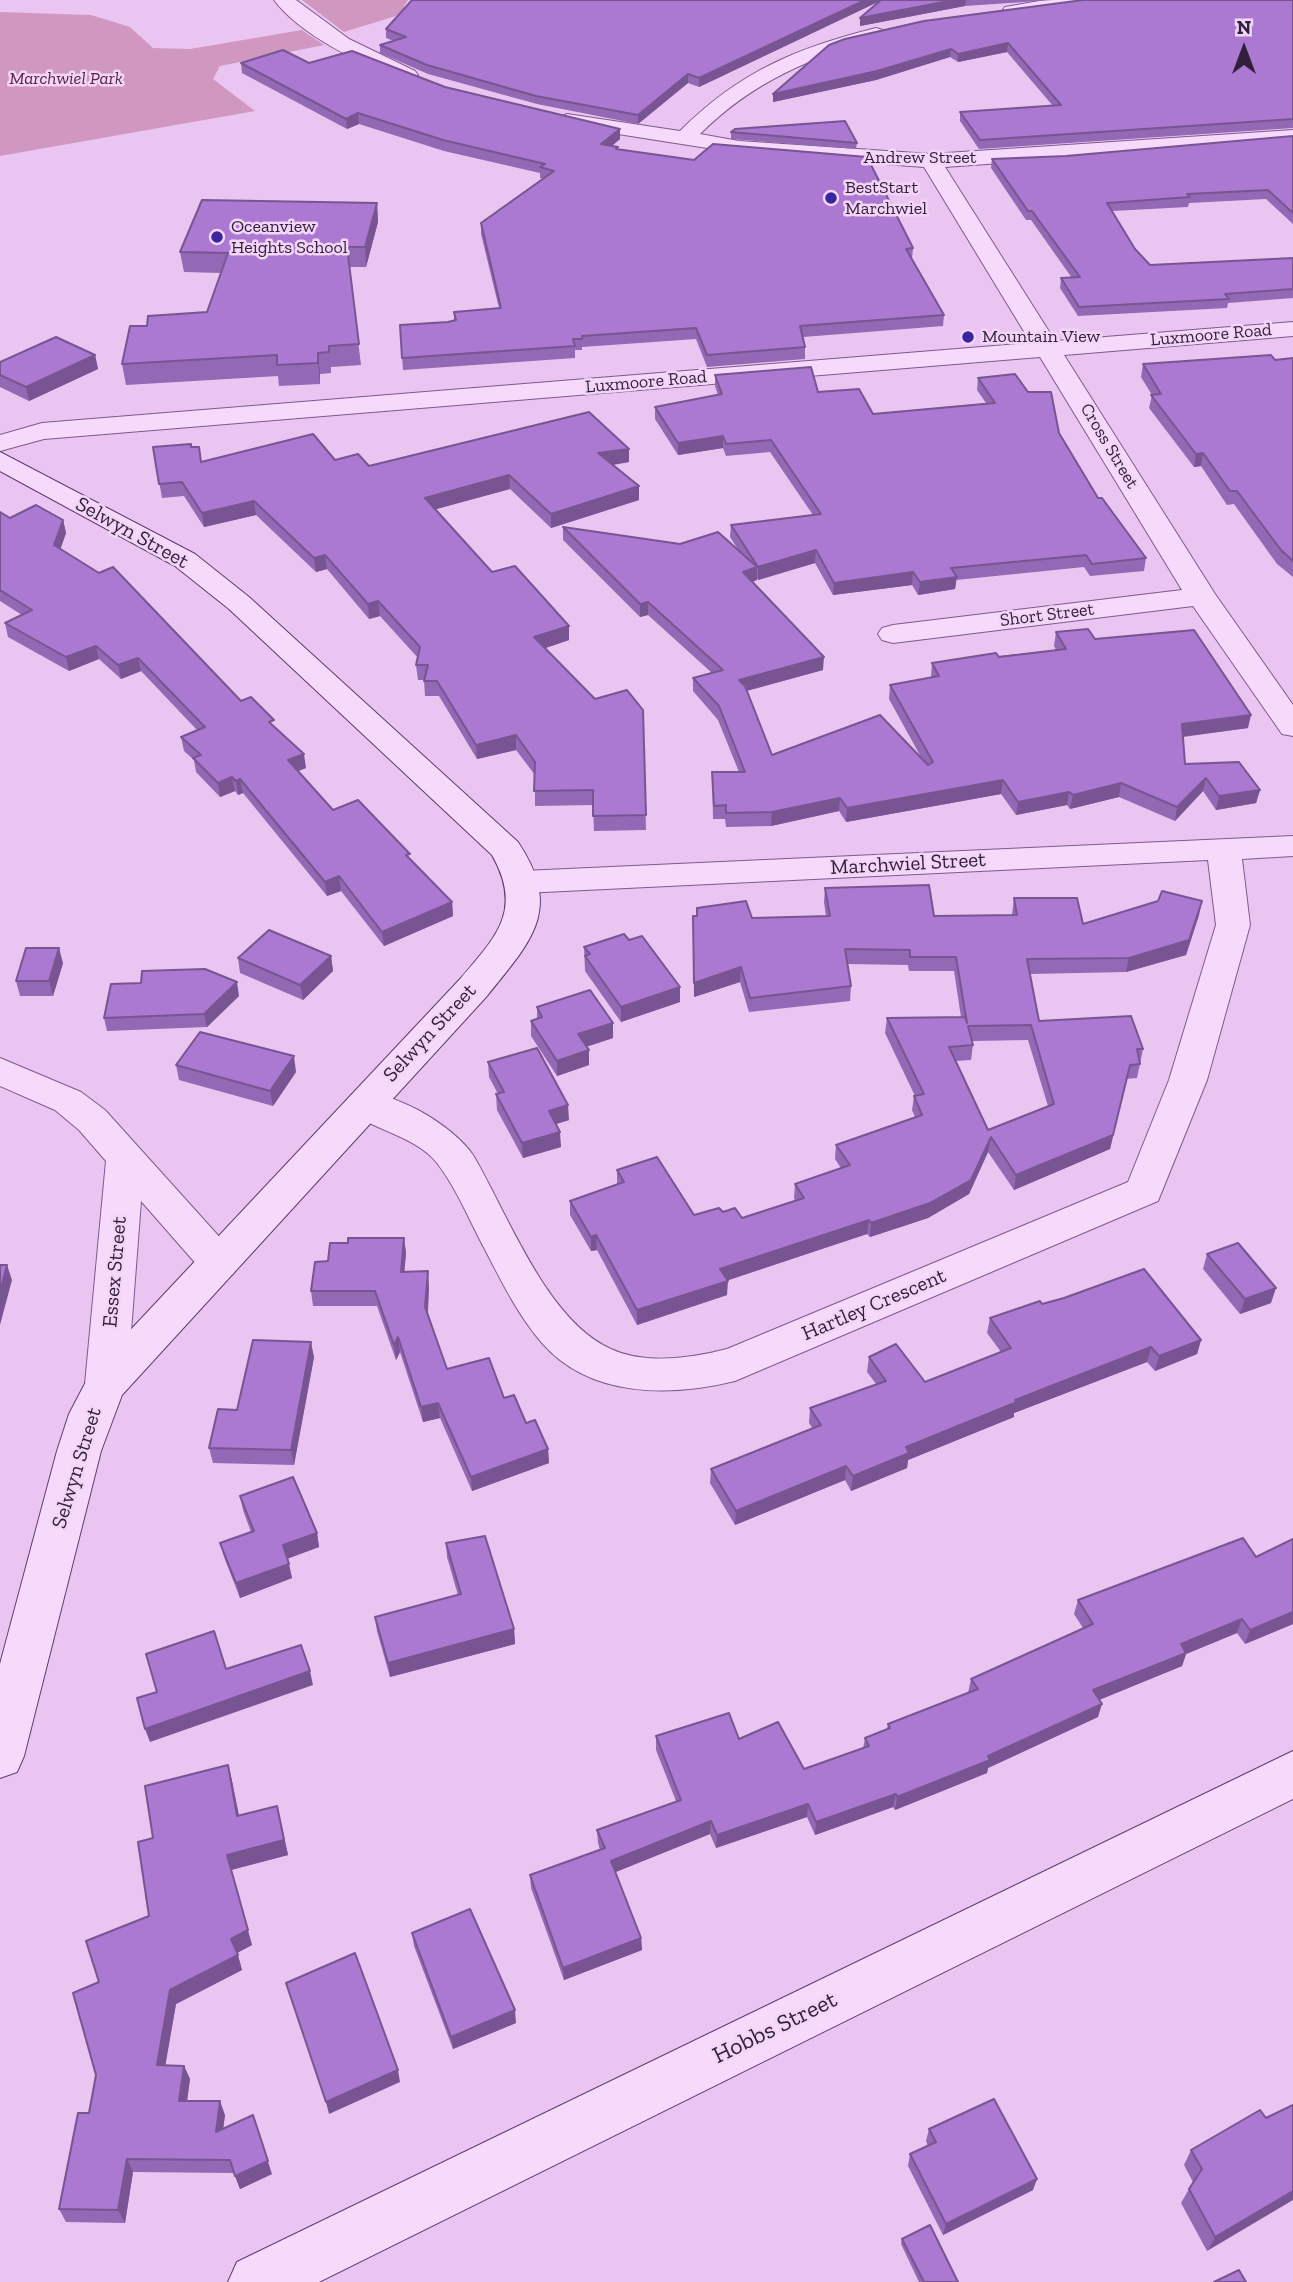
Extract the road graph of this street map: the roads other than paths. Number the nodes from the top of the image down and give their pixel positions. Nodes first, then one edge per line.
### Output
1 (284, 0) edge
2 (1082, 0) edge
3 (990, 14) edge
4 (892, 31) edge
5 (428, 82) edge
6 (543, 114) edge
7 (1293, 136) edge
8 (683, 140) junction
9 (931, 161) junction
10 (1293, 329) edge
11 (1050, 348) junction
12 (0, 443) edge
13 (0, 460) edge
14 (1201, 596) junction
15 (893, 634) dead end
16 (1293, 727) edge
17 (1293, 846) edge
18 (1224, 849) junction
19 (523, 882) junction
20 (0, 1071) edge
21 (364, 1104) junction
22 (125, 1161) junction
23 (219, 1263) junction
24 (106, 1384) junction
25 (0, 1756) edge
26 (1293, 1774) edge
27 (257, 2282) edge

1 - 5 street
2 - 3 street
4 - 8 street
6 - 8 street, Andrew Street
7 - 9 street, Andrew Street
8 - 9 street, Andrew Street
9 - 11 street, Cross Street
10 - 11 street, Luxmoore Road
11 - 12 street, Luxmoore Road
11 - 14 street, Cross Street
13 - 19 street, Selwyn Street
14 - 15 street, Short Street
14 - 16 street, Cross Street
17 - 18 street, Marchwiel Street
18 - 19 street, Marchwiel Street
18 - 21 street, Hartley Crescent
19 - 21 street, Selwyn Street
20 - 22 street
21 - 23 street, Selwyn Street
22 - 23 street
22 - 24 street, Essex Street
23 - 24 street, Selwyn Street
24 - 25 street, Selwyn Street
26 - 27 street, Hobbs Street

